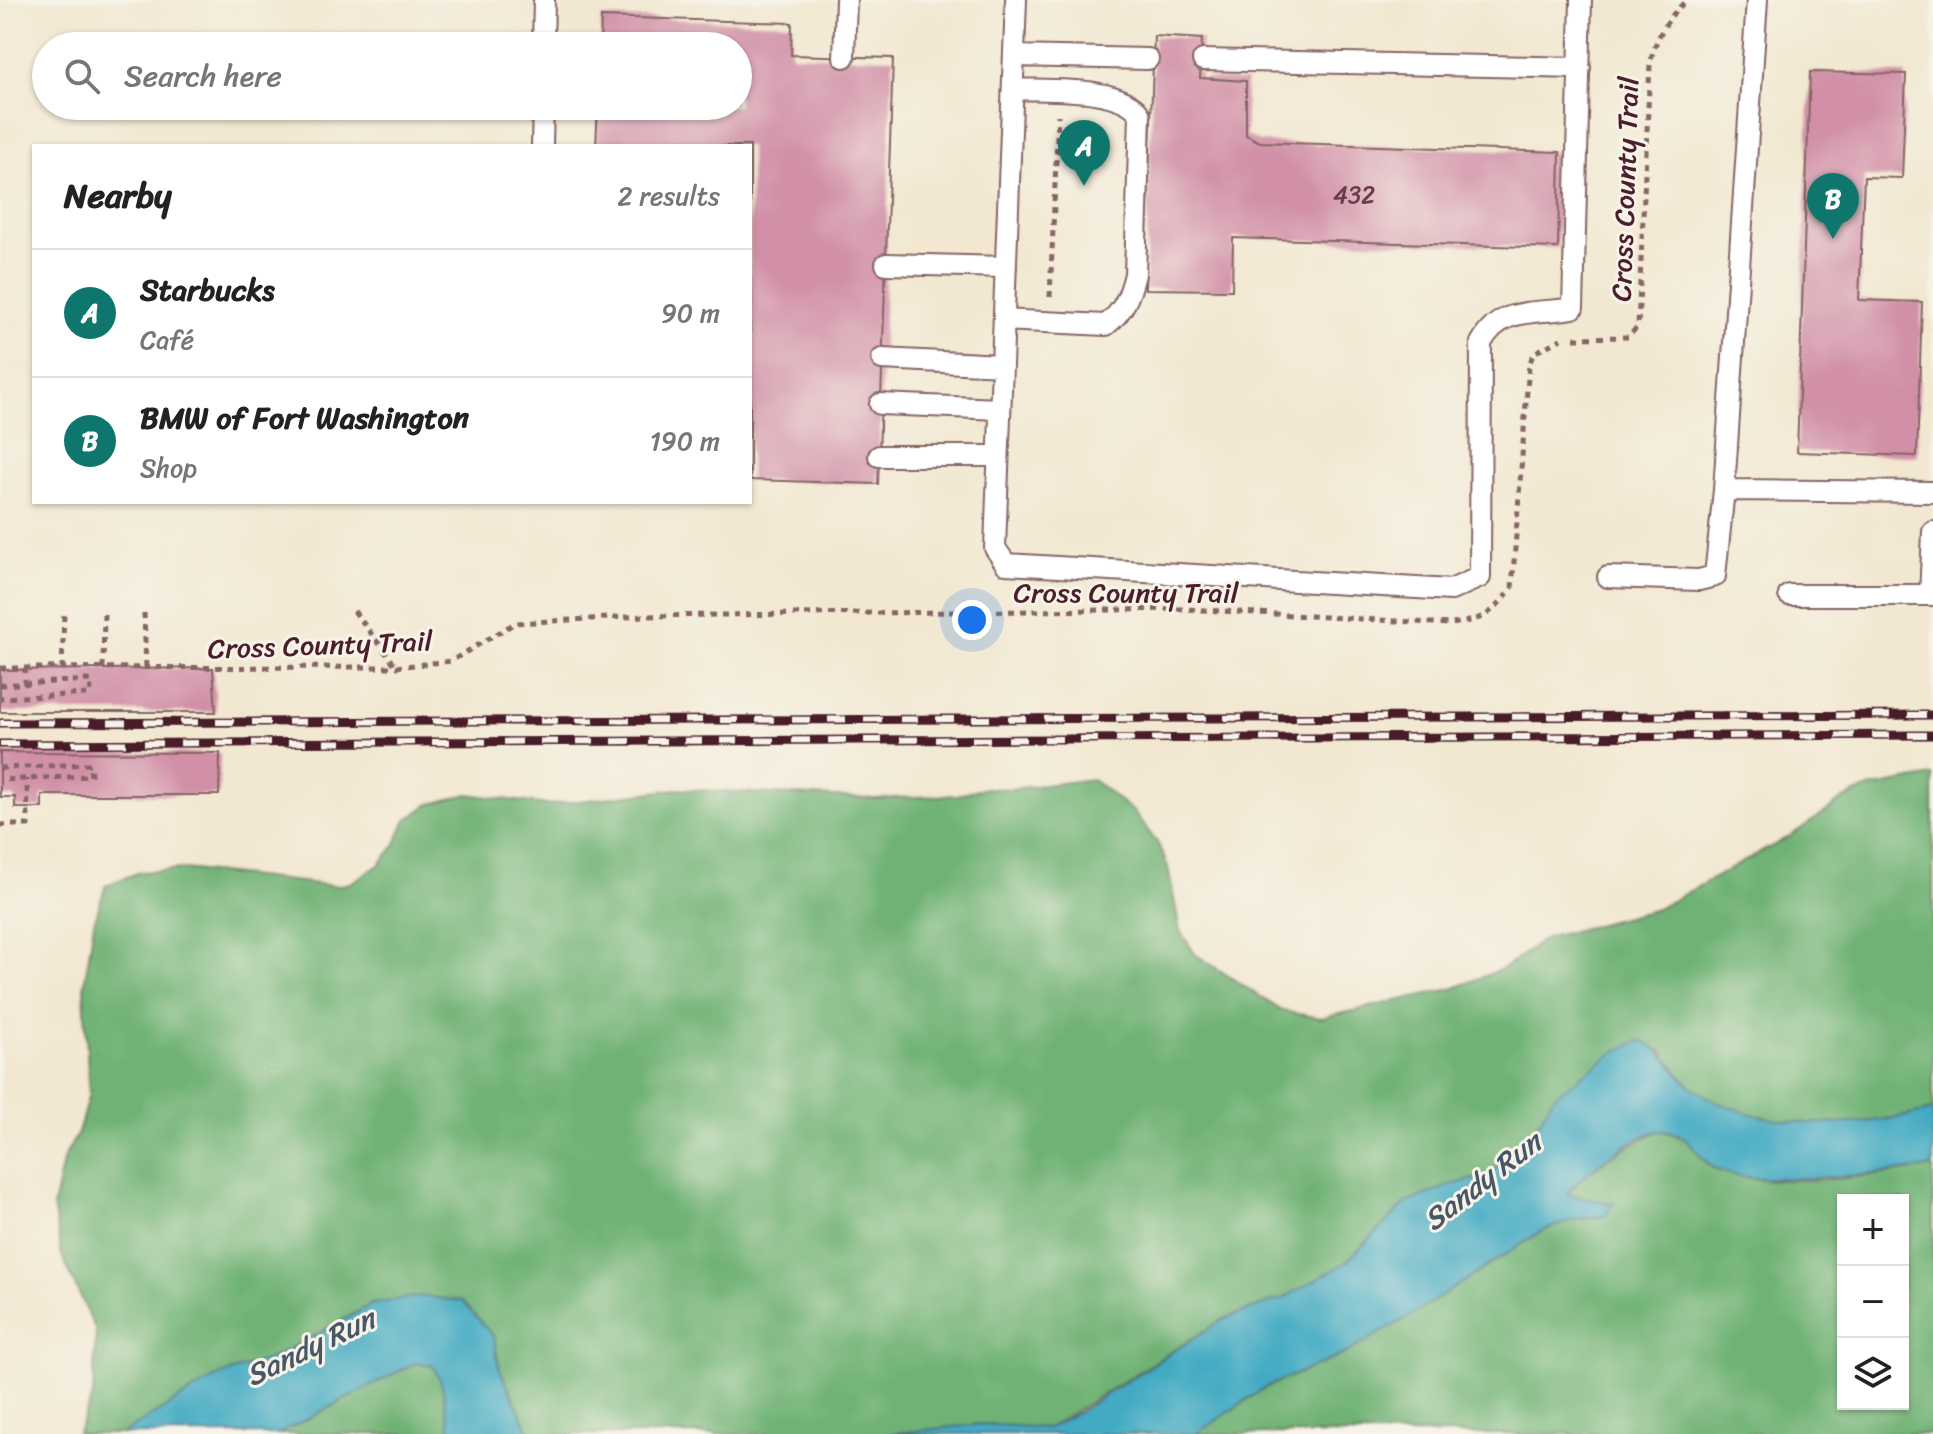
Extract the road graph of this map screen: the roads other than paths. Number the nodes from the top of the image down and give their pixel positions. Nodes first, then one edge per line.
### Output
1 (544, 0) edge
2 (846, 0) edge
3 (1016, 0) edge
4 (1581, 0) edge
5 (1757, 0) edge
6 (543, 32) edge
7 (1014, 56) junction
8 (844, 57) dead end
9 (1148, 59) dead end
10 (1203, 60) dead end
11 (1580, 68) junction
12 (1013, 89) junction
13 (543, 120) edge
14 (542, 144) edge
15 (886, 264) dead end
16 (1006, 267) junction
17 (1004, 320) junction
18 (882, 359) dead end
19 (1002, 365) junction
20 (880, 404) dead end
21 (1000, 409) junction
22 (879, 456) dead end
23 (998, 456) junction
24 (1724, 490) junction
25 (1933, 492) edge
26 (1933, 532) edge
27 (1608, 577) dead end
28 (1789, 595) dead end
29 (1931, 595) edge

1 - 6 lane
2 - 8 lane
3 - 7 lane
4 - 11 lane
5 - 24 lane
7 - 9 lane
7 - 12 lane
10 - 11 lane
11 - 23 lane
12 - 16 lane
12 - 17 lane
13 - 14 lane
15 - 16 lane
16 - 17 lane
17 - 19 lane
18 - 19 lane
19 - 21 lane
20 - 21 lane
21 - 23 lane
22 - 23 lane
24 - 25 lane
24 - 27 lane
26 - 29 lane
28 - 29 lane

